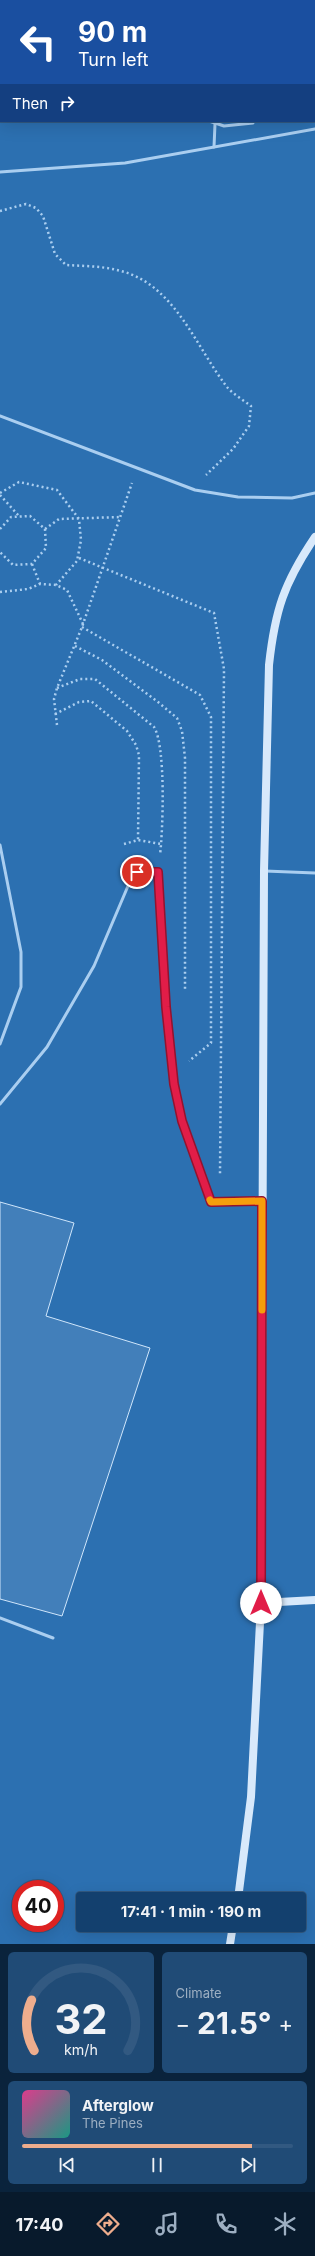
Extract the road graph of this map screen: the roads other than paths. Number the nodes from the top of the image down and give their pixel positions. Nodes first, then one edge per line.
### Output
1 (211, 122) edge
2 (215, 124) junction
3 (253, 124) dead end
4 (315, 129) edge
5 (214, 147) junction
6 (0, 172) edge
7 (0, 416) edge
8 (315, 493) edge
9 (315, 537) edge
10 (0, 845) edge
11 (264, 871) junction
12 (315, 873) edge
13 (0, 1044) edge
14 (0, 1104) edge
15 (262, 1201) junction
16 (315, 1600) edge
17 (261, 1603) junction
18 (0, 1618) edge
19 (53, 1638) dead end
20 (239, 1892) edge
21 (233, 1932) edge
22 (230, 1944) edge

1 - 2 lane
2 - 3 lane
2 - 5 lane
4 - 5 lane
5 - 6 lane
7 - 8 lane
9 - 11 street
10 - 13 lane
11 - 12 lane
11 - 15 street
14 - 15 lane
15 - 17 street
16 - 17 street
17 - 20 street
18 - 19 lane
21 - 22 street

